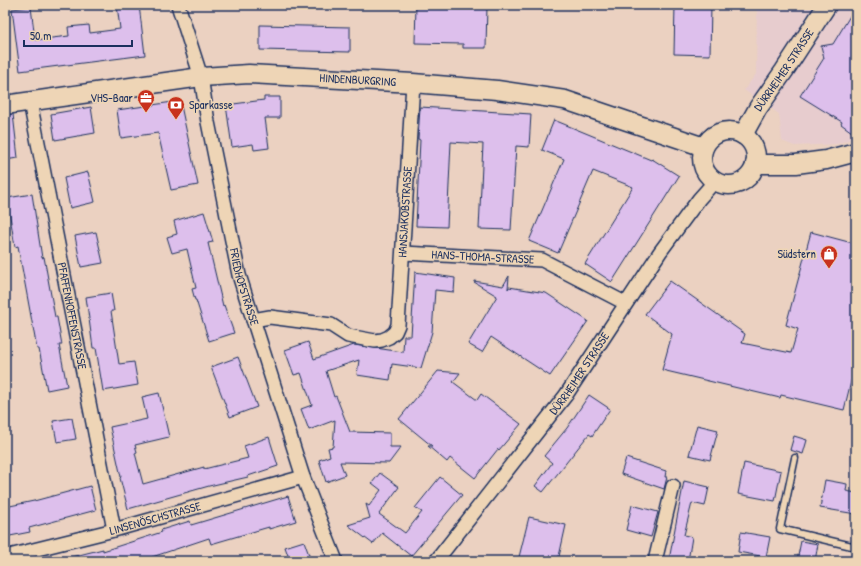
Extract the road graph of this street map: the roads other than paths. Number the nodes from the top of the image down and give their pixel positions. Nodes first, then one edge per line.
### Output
1 (178, 5) edge
2 (827, 5) edge
3 (201, 77) junction
4 (413, 83) junction
5 (30, 102) junction
6 (5, 105) edge
7 (743, 135) junction
8 (704, 147) junction
9 (856, 152) edge
10 (755, 164) junction
11 (715, 181) junction
12 (403, 254) junction
13 (625, 303) junction
14 (252, 320) junction
15 (796, 458) dead end
16 (303, 477) junction
17 (673, 486) dead end
18 (114, 530) junction
19 (856, 547) edge
20 (5, 556) edge
21 (336, 561) edge
22 (436, 561) edge
23 (655, 561) edge

1 - 3 street, FRIEDHOFSTRASSE
2 - 7 main road, DÜRRHEIMER STRASSE
3 - 4 main road, HINDENBURGRING
3 - 5 main road, HINDENBURGRING
3 - 14 street, FRIEDHOFSTRASSE
4 - 8 main road, HINDENBURGRING
4 - 12 street, HANSJAKOBSTRASSE
5 - 6 main road, HINDENBURGRING
5 - 18 street, PFAFFENHOFFENSTRASSE
7 - 8 main road
7 - 10 main road
8 - 11 main road
9 - 10 main road
10 - 11 main road
11 - 13 street, DÜRRHEIMER STRASSE
12 - 13 street, HANS-THOMA-STRASSE
12 - 14 street, HANSJAKOBSTRASSE
13 - 22 street, DÜRRHEIMER STRASSE
14 - 16 street, FRIEDHOFSTRASSE
15 - 19 lane
16 - 18 street, LINSENÖSCHSTRASSE
16 - 21 street, FRIEDHOFSTRASSE
17 - 23 street
18 - 20 street, LINSENÖSCHSTRASSE

